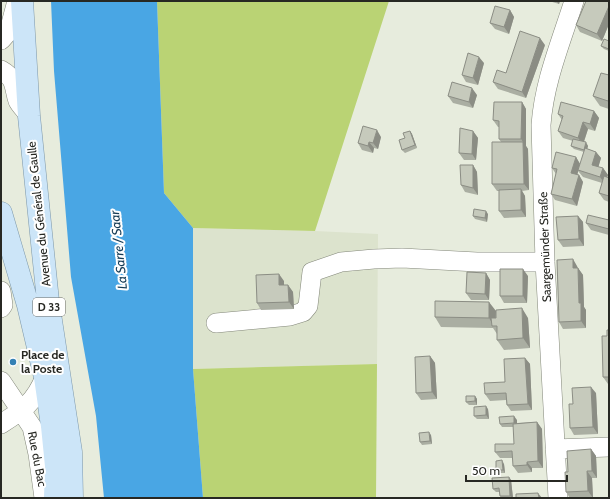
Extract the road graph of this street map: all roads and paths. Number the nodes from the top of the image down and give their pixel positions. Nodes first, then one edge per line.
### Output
1 (17, 1) edge
2 (22, 1) edge
3 (574, 1) edge
4 (1, 40) edge
5 (1, 70) edge
6 (29, 116) junction
7 (1, 213) edge
8 (545, 262) junction
9 (1, 290) edge
10 (1, 308) edge
11 (216, 323) dead end
12 (46, 377) junction
13 (1, 381) edge
14 (20, 410) junction
15 (1, 424) edge
16 (609, 447) edge
17 (555, 449) junction
18 (44, 498) edge
19 (55, 498) edge
20 (72, 498) edge
21 (558, 498) edge

1 - 4 street
2 - 6 main road, Avenue du Général de Gaulle / D 33
3 - 8 street, Saargemünder Straße
5 - 6 street
6 - 20 main road, Avenue du Général de Gaulle / D 33
7 - 12 main road, Avenue du Général de Gaulle / D 33
8 - 11 street
8 - 17 street, Saargemünder Straße
9 - 10 street
12 - 14 street
12 - 19 main road, Avenue du Général de Gaulle / D 33
13 - 14 street, Rue du Bac
14 - 15 street
14 - 18 street, Rue du Bac
16 - 17 street
17 - 21 street, Saargemünder Straße

